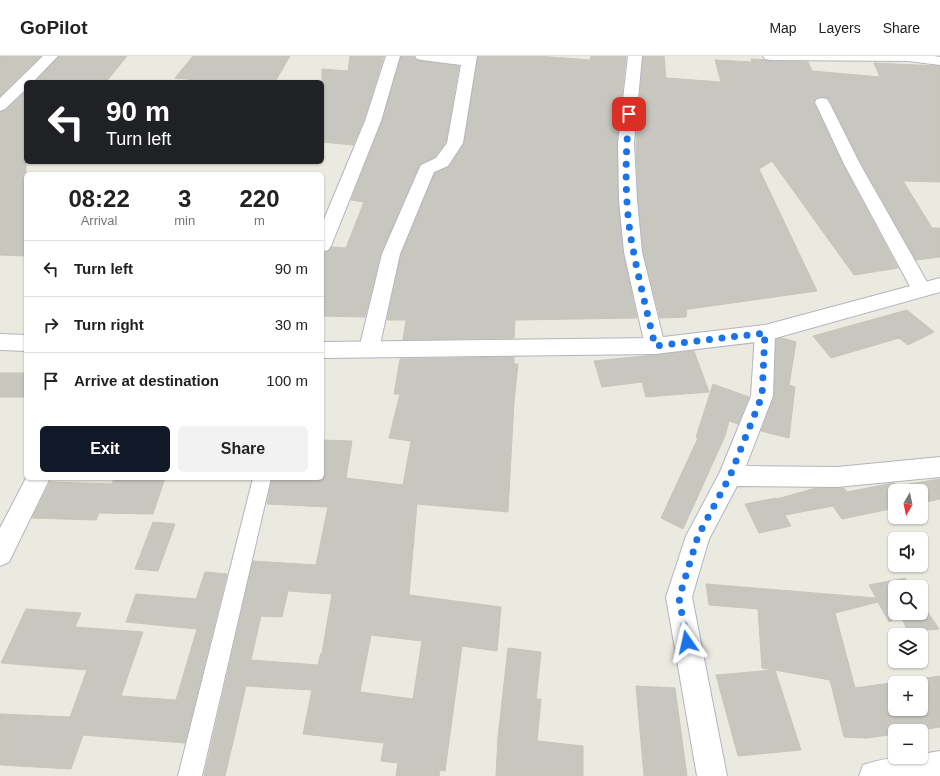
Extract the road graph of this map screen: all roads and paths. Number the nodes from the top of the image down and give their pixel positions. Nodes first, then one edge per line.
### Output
1 (51, 56) edge
2 (393, 56) edge
3 (422, 56) edge
4 (635, 56) edge
5 (770, 56) edge
6 (470, 59) edge
7 (940, 60) edge
8 (31, 80) edge
9 (21, 92) edge
10 (822, 102) dead end
11 (0, 106) edge
12 (324, 241) edge
13 (940, 285) edge
14 (921, 289) junction
15 (765, 333) junction
16 (0, 342) edge
17 (24, 343) edge
18 (655, 346) junction
19 (369, 349) junction
20 (324, 350) edge
21 (940, 467) edge
22 (730, 476) junction
23 (37, 480) edge
24 (262, 480) edge
25 (0, 554) edge
26 (940, 766) edge
27 (190, 776) edge
28 (712, 776) edge
29 (874, 776) edge

1 - 8 street
2 - 12 street
3 - 6 street
4 - 18 street
5 - 7 street
6 - 19 street
9 - 11 street
10 - 14 street
13 - 14 street
14 - 15 street
15 - 18 street
15 - 22 street
16 - 17 street
18 - 19 street
19 - 20 street
21 - 22 street
22 - 28 street
23 - 25 street
24 - 27 lane
26 - 29 street

